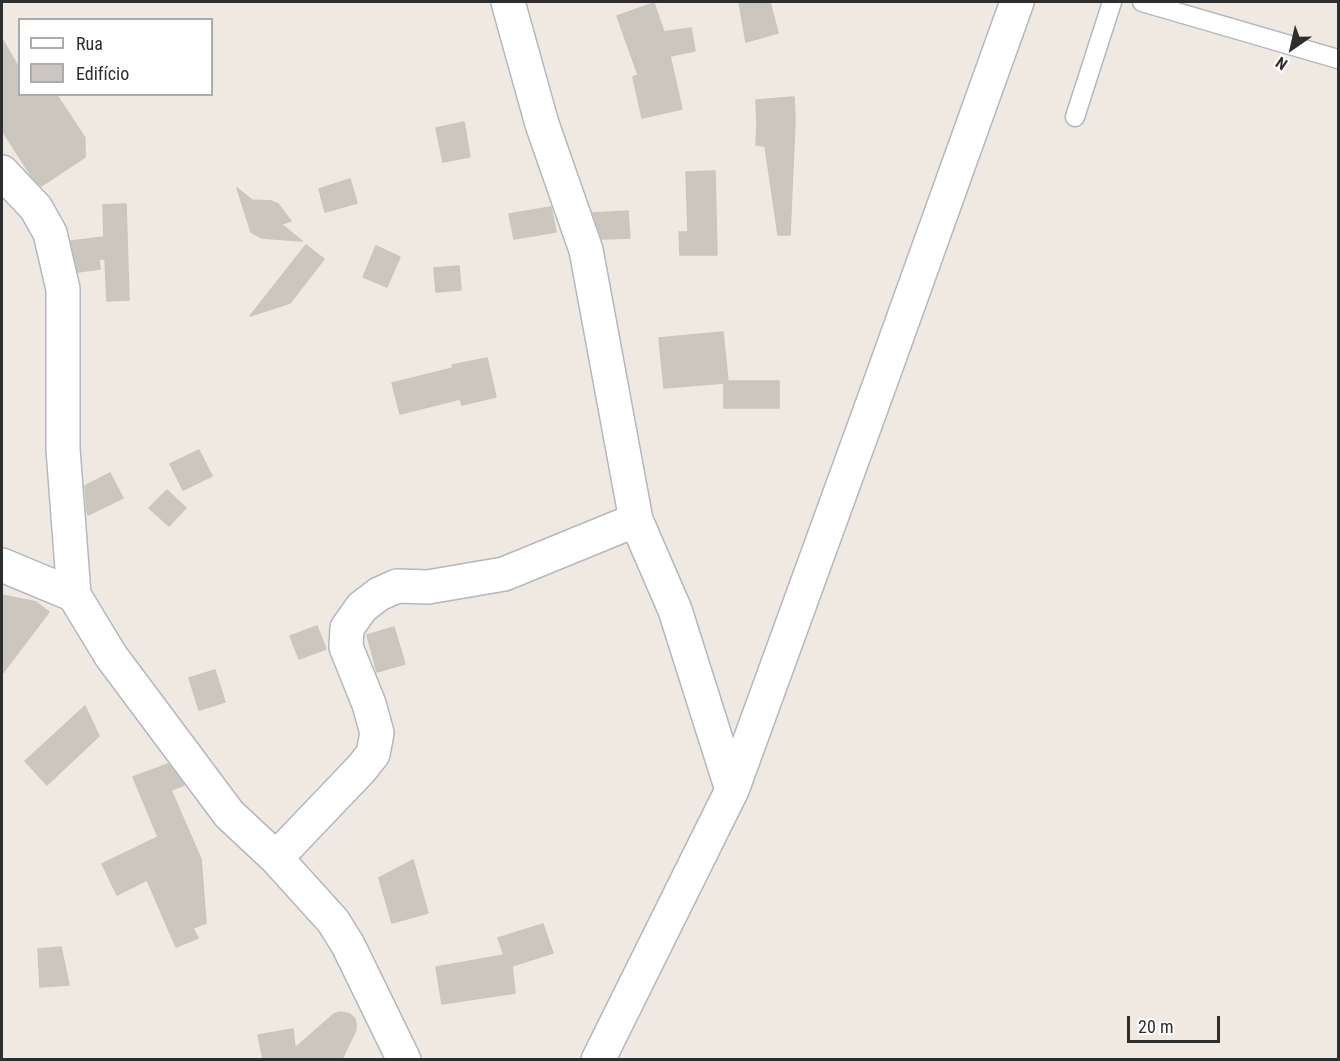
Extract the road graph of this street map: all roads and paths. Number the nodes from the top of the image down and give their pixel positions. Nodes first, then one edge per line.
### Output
1 (508, 2) edge
2 (1017, 2) edge
3 (1112, 2) edge
4 (1142, 2) edge
5 (1338, 58) edge
6 (1075, 117) dead end
7 (2, 172) edge
8 (636, 520) junction
9 (2, 565) edge
10 (74, 595) junction
11 (732, 790) junction
12 (276, 858) junction
13 (404, 1059) edge
14 (598, 1059) edge

1 - 8 street
2 - 11 street
3 - 6 lane
4 - 5 lane
7 - 10 street
8 - 11 street
8 - 12 street
9 - 10 street
10 - 12 street
11 - 14 street
12 - 13 street

